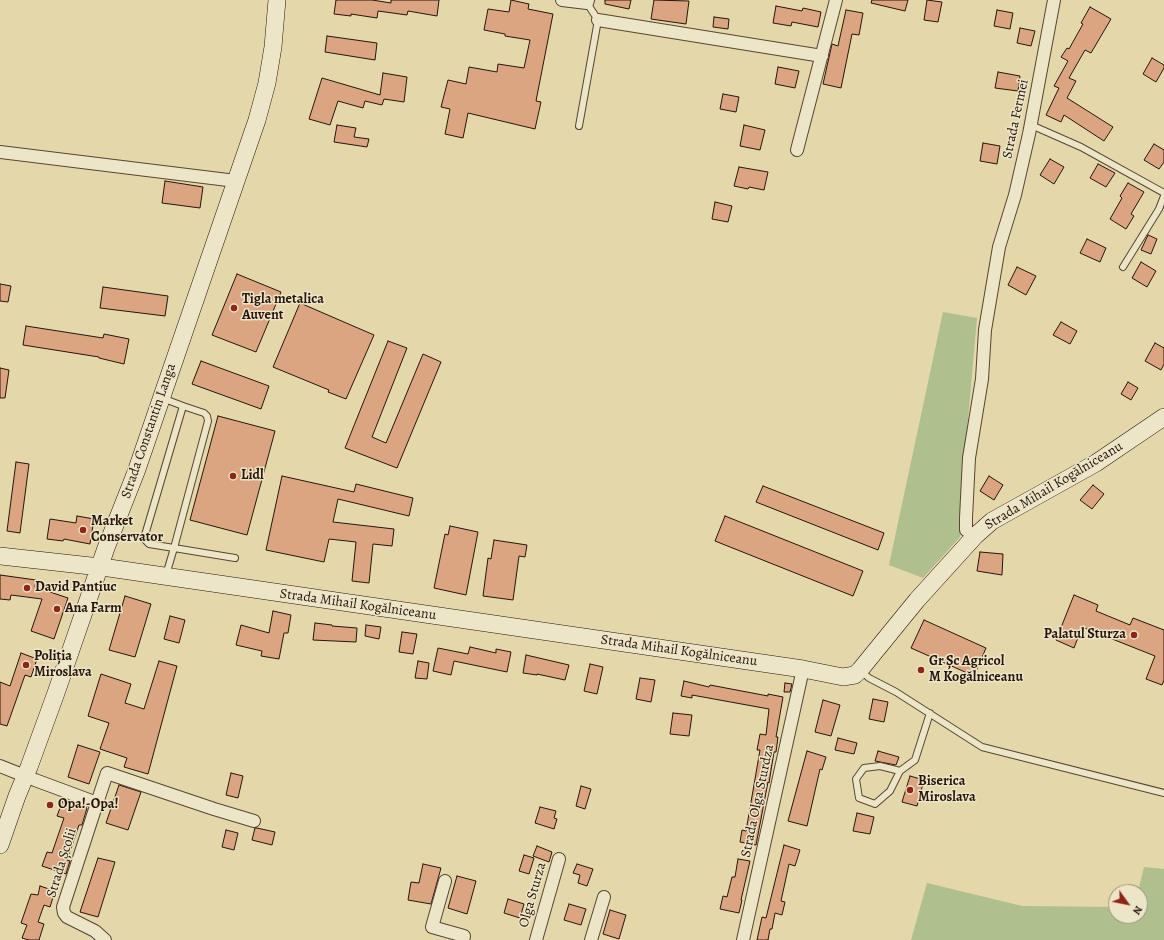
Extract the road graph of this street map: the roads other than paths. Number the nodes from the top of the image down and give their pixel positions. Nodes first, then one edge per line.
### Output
1 (277, 0) edge
2 (562, 0) edge
3 (836, 0) edge
4 (1052, 0) edge
5 (588, 2) edge
6 (598, 20) junction
7 (822, 56) junction
8 (1031, 125) junction
9 (578, 126) dead end
10 (797, 150) dead end
11 (0, 152) edge
12 (236, 182) junction
13 (1164, 194) edge
14 (1123, 267) dead end
15 (162, 398) junction
16 (183, 406) junction
17 (1164, 417) edge
18 (975, 536) junction
19 (174, 548) junction
20 (0, 556) edge
21 (235, 558) dead end
22 (99, 567) junction
23 (166, 577) junction
24 (803, 669) junction
25 (860, 670) junction
26 (930, 713) junction
27 (0, 766) edge
28 (900, 771) junction
29 (25, 776) junction
30 (1164, 793) edge
31 (97, 803) junction
32 (254, 820) dead end
33 (0, 845) edge
34 (559, 859) dead end
35 (445, 881) dead end
36 (604, 897) dead end
37 (105, 940) edge
38 (462, 940) edge
39 (536, 940) edge
40 (591, 940) edge
41 (743, 940) edge

1 - 12 street, Strada Constantin Langa
2 - 5 street
3 - 7 street
4 - 8 street, Strada Fermei
5 - 6 lane
6 - 7 street
6 - 9 lane
7 - 10 street
8 - 13 lane
8 - 18 street, Strada Fermei
11 - 12 street
12 - 15 street, Strada Constantin Langa
13 - 14 lane
15 - 16 lane
15 - 22 street, Strada Constantin Langa
16 - 19 lane
16 - 19 lane
17 - 18 street, Strada Mihail Kogălniceanu
18 - 25 street, Strada Mihail Kogălniceanu
19 - 21 lane
19 - 23 lane
20 - 22 street, Strada Mihail Kogălniceanu
22 - 23 street, Strada Mihail Kogălniceanu
22 - 29 street, Strada Constantin Langa
23 - 24 street, Strada Mihail Kogălniceanu
24 - 25 street, Strada Mihail Kogălniceanu
24 - 41 street, Strada Olga Sturdza
25 - 26 lane
26 - 28 lane
26 - 30 lane
27 - 29 street
28 - 28 lane
29 - 31 street
29 - 33 street, Strada Constantin Langa
31 - 32 street, Strada Școlii
31 - 37 street, Strada Școlii
34 - 39 street, Olga Sturza
35 - 38 street
36 - 40 street

